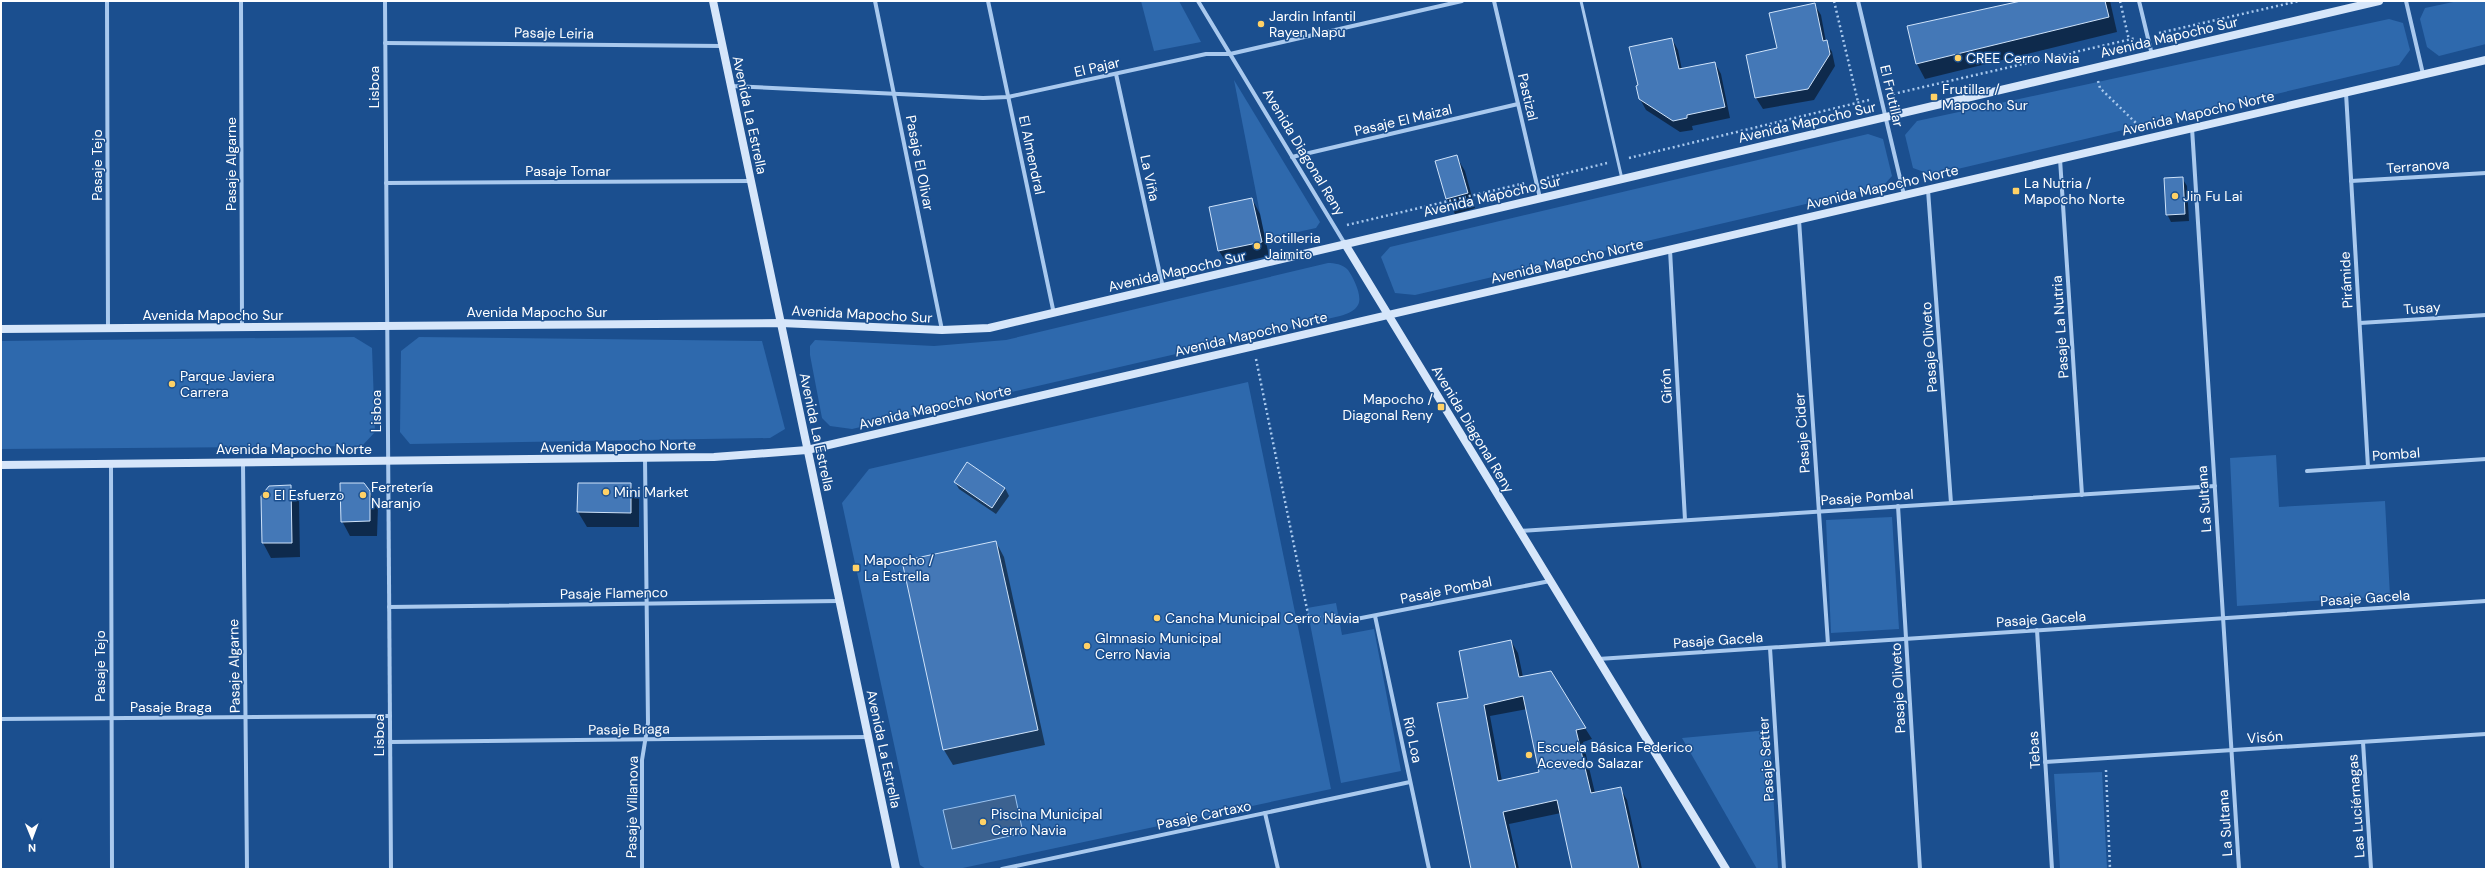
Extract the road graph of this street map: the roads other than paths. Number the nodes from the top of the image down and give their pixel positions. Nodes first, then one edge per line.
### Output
1 (107, 1) edge
2 (241, 1) edge
3 (385, 1) edge
4 (713, 1) edge
5 (875, 1) edge
6 (988, 1) edge
7 (1198, 1) edge
8 (1462, 1) edge
9 (1494, 1) edge
10 (1581, 1) edge
11 (1858, 1) edge
12 (2138, 1) edge
13 (2379, 1) edge
14 (2406, 1) edge
15 (385, 43) junction
16 (722, 46) junction
17 (1230, 54) junction
18 (2152, 55) junction
19 (2486, 60) edge
20 (1116, 74) junction
21 (2423, 74) junction
22 (731, 86) junction
23 (2346, 92) junction
24 (895, 94) junction
25 (1008, 97) junction
26 (1518, 104) junction
27 (1886, 117) junction
28 (2192, 128) junction
29 (1292, 157) junction
30 (2060, 159) junction
31 (2486, 172) edge
32 (1622, 179) junction
33 (751, 181) junction
34 (2351, 181) junction
35 (386, 183) junction
36 (1928, 190) junction
37 (1904, 196) junction
38 (1540, 198) junction
39 (1799, 220) junction
40 (1345, 244) junction
41 (1670, 250) junction
42 (1163, 288) junction
43 (1054, 314) junction
44 (2486, 315) edge
45 (1389, 316) junction
46 (781, 323) junction
47 (2360, 323) junction
48 (386, 326) junction
49 (242, 328) junction
50 (108, 329) junction
51 (1, 330) edge
52 (942, 330) junction
53 (807, 450) junction
54 (645, 458) junction
55 (2486, 459) edge
56 (387, 462) junction
57 (243, 463) junction
58 (1, 464) edge
59 (110, 464) junction
60 (2368, 467) junction
61 (2307, 471) dead end
62 (2214, 486) junction
63 (2082, 495) junction
64 (1951, 503) junction
65 (1898, 506) junction
66 (1819, 512) junction
67 (1685, 520) junction
68 (1520, 531) junction
69 (1550, 581) junction
70 (839, 601) junction
71 (2486, 601) edge
72 (647, 604) junction
73 (389, 607) junction
74 (1375, 616) junction
75 (2223, 618) junction
76 (1346, 621) road end
77 (2037, 630) junction
78 (1906, 639) junction
79 (1828, 644) junction
80 (1770, 648) junction
81 (1598, 659) junction
82 (390, 716) junction
83 (246, 717) junction
84 (112, 718) junction
85 (1, 719) edge
86 (2486, 734) edge
87 (868, 737) junction
88 (646, 740) junction
89 (390, 742) junction
90 (2363, 742) junction
91 (2231, 750) junction
92 (2046, 762) junction
93 (1410, 782) junction
94 (1265, 813) junction
95 (112, 869) edge
96 (247, 869) edge
97 (391, 869) edge
98 (642, 869) edge
99 (896, 869) edge
100 (1002, 869) edge
101 (1278, 869) edge
102 (1429, 869) edge
103 (1726, 869) edge
104 (1784, 869) edge
105 (1920, 869) edge
106 (2052, 869) edge
107 (2238, 869) edge
108 (2371, 869) edge

1 - 50 street, Pasaje Tejo
2 - 49 street, Pasaje Algarne
3 - 15 street, Lisboa
4 - 16 street, Avenida La Estrella
5 - 24 street, Pasaje El Olivar
6 - 25 street, El Almendral
7 - 17 street, Avenida Diagonal Reny
8 - 17 street, El Pajar
9 - 26 street, Pastizal
10 - 32 lane
11 - 27 street, El Frutillar
12 - 18 street
13 - 18 street, Avenida Mapocho Sur
14 - 21 street
15 - 16 street, Pasaje Leiria
15 - 35 street, Lisboa
16 - 22 street, Avenida La Estrella
17 - 20 street, El Pajar
17 - 29 street, Avenida Diagonal Reny
18 - 27 street, Avenida Mapocho Sur
19 - 21 street, Avenida Mapocho Norte
20 - 25 street, El Pajar
20 - 42 street, La Viña
21 - 23 street, Avenida Mapocho Norte
22 - 24 street, El Pajar
22 - 33 street, Avenida La Estrella
23 - 28 street, Avenida Mapocho Norte
23 - 34 street, Pirámide
24 - 25 street, El Pajar
24 - 52 street, Pasaje El Olivar
25 - 43 street, El Almendral
26 - 29 street, Pasaje El Maizal
26 - 38 street, Pastizal
27 - 32 street, Avenida Mapocho Sur
27 - 37 street, El Frutillar
28 - 30 street, Avenida Mapocho Norte
28 - 62 street, La Sultana
29 - 40 street, Avenida Diagonal Reny
30 - 36 street, Avenida Mapocho Norte
30 - 63 street, Pasaje La Nutria
31 - 34 street, Terranova
32 - 38 street, Avenida Mapocho Sur
33 - 35 street, Pasaje Tomar
33 - 46 street, Avenida La Estrella
34 - 47 street, Pirámide
35 - 48 street, Lisboa
36 - 37 street, Avenida Mapocho Norte
36 - 64 street, Pasaje Oliveto
37 - 39 street, Avenida Mapocho Norte
38 - 40 street, Avenida Mapocho Sur
39 - 41 street, Avenida Mapocho Norte
39 - 66 street, Pasaje Cider
40 - 42 street, Avenida Mapocho Sur
40 - 45 street, Avenida Diagonal Reny
41 - 45 street, Avenida Mapocho Norte
41 - 67 street, Girón
42 - 43 street, Avenida Mapocho Sur
43 - 52 street, Avenida Mapocho Sur
44 - 47 street, Tusay
45 - 53 street, Avenida Mapocho Norte
45 - 68 street, Avenida Diagonal Reny
46 - 48 street, Avenida Mapocho Sur
46 - 52 street, Avenida Mapocho Sur
46 - 53 street, Avenida La Estrella
47 - 60 street, Pirámide
48 - 49 street, Avenida Mapocho Sur
48 - 56 street, Lisboa
49 - 50 street, Avenida Mapocho Sur
50 - 51 street, Avenida Mapocho Sur
53 - 54 street, Avenida Mapocho Norte
53 - 70 street, Avenida La Estrella
54 - 56 street, Avenida Mapocho Norte
54 - 72 street, Pasaje Villanova
55 - 60 street, Pombal
56 - 57 street, Avenida Mapocho Norte
56 - 73 street, Lisboa
57 - 59 street, Avenida Mapocho Norte
57 - 83 street, Pasaje Algarne
58 - 59 street, Avenida Mapocho Norte
59 - 84 street, Pasaje Tejo
60 - 61 street, Pombal
62 - 63 street, Pasaje Pombal
62 - 75 street, La Sultana
63 - 64 street, Pasaje Pombal
64 - 65 street, Pasaje Pombal
65 - 66 street, Pasaje Pombal
65 - 78 street, Pasaje Oliveto
66 - 67 street, Pasaje Pombal
66 - 79 street, Pasaje Cider
67 - 68 street, Pasaje Pombal
68 - 69 street, Avenida Diagonal Reny
69 - 74 street, Pasaje Pombal
69 - 81 street, Avenida Diagonal Reny
70 - 72 street, Pasaje Flamenco
70 - 87 street, Avenida La Estrella
71 - 75 street, Pasaje Gacela
72 - 73 street, Pasaje Flamenco
72 - 88 street, Pasaje Villanova
73 - 82 street, Lisboa
74 - 76 street, Pasaje Pombal
74 - 93 street, Río Loa
75 - 77 street, Pasaje Gacela
75 - 91 street, La Sultana
77 - 78 street, Pasaje Gacela
77 - 92 street, Tebas
78 - 79 street, Pasaje Gacela
78 - 105 street, Pasaje Oliveto
79 - 80 street, Pasaje Gacela
80 - 81 street, Pasaje Gacela
80 - 104 street, Pasaje Setter
81 - 103 street, Avenida Diagonal Reny
82 - 83 street, Pasaje Braga
82 - 89 street, Lisboa
83 - 84 street, Pasaje Braga
83 - 96 street, Pasaje Algarne
84 - 85 street, Pasaje Braga
84 - 95 street, Pasaje Tejo
86 - 90 street, Visón
87 - 88 street, Pasaje Braga
87 - 99 street, Avenida La Estrella
88 - 89 street, Pasaje Braga
88 - 98 street, Pasaje Villanova
89 - 97 street, Lisboa
90 - 91 street, Visón
90 - 108 street, Las Luciérnagas
91 - 92 street, Visón
91 - 107 street, La Sultana
92 - 106 street, Tebas
93 - 94 street, Pasaje Cartaxo
93 - 102 street, Río Loa
94 - 100 street, Pasaje Cartaxo
94 - 101 street

